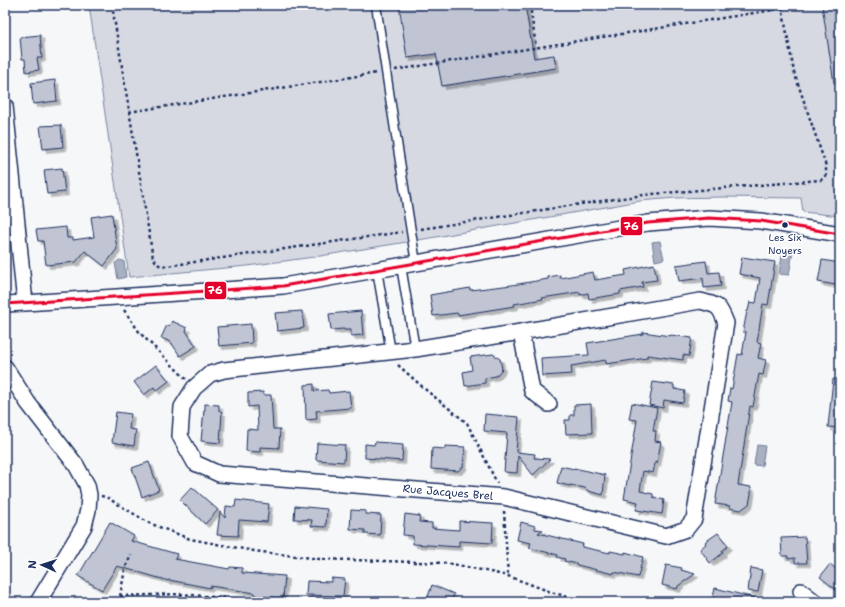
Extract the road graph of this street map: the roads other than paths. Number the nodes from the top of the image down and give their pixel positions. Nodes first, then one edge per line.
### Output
1 (376, 5) edge
2 (5, 106) edge
3 (840, 234) edge
4 (416, 262) junction
5 (401, 266) junction
6 (377, 270) junction
7 (25, 303) junction
8 (5, 304) edge
9 (521, 332) junction
10 (415, 349) junction
11 (391, 352) junction
12 (6, 372) edge
13 (549, 404) dead end
14 (801, 591) dead end
15 (38, 602) edge
16 (815, 602) edge

1 - 4 lane
2 - 7 street
3 - 4 street
4 - 5 street
5 - 6 street
5 - 10 lane
6 - 7 street
6 - 11 lane
7 - 8 street
9 - 10 street, Rue Jacques Brel
9 - 11 street, Rue Jacques Brel
9 - 13 street
10 - 11 street, Rue Jacques Brel
12 - 15 street
14 - 16 street

